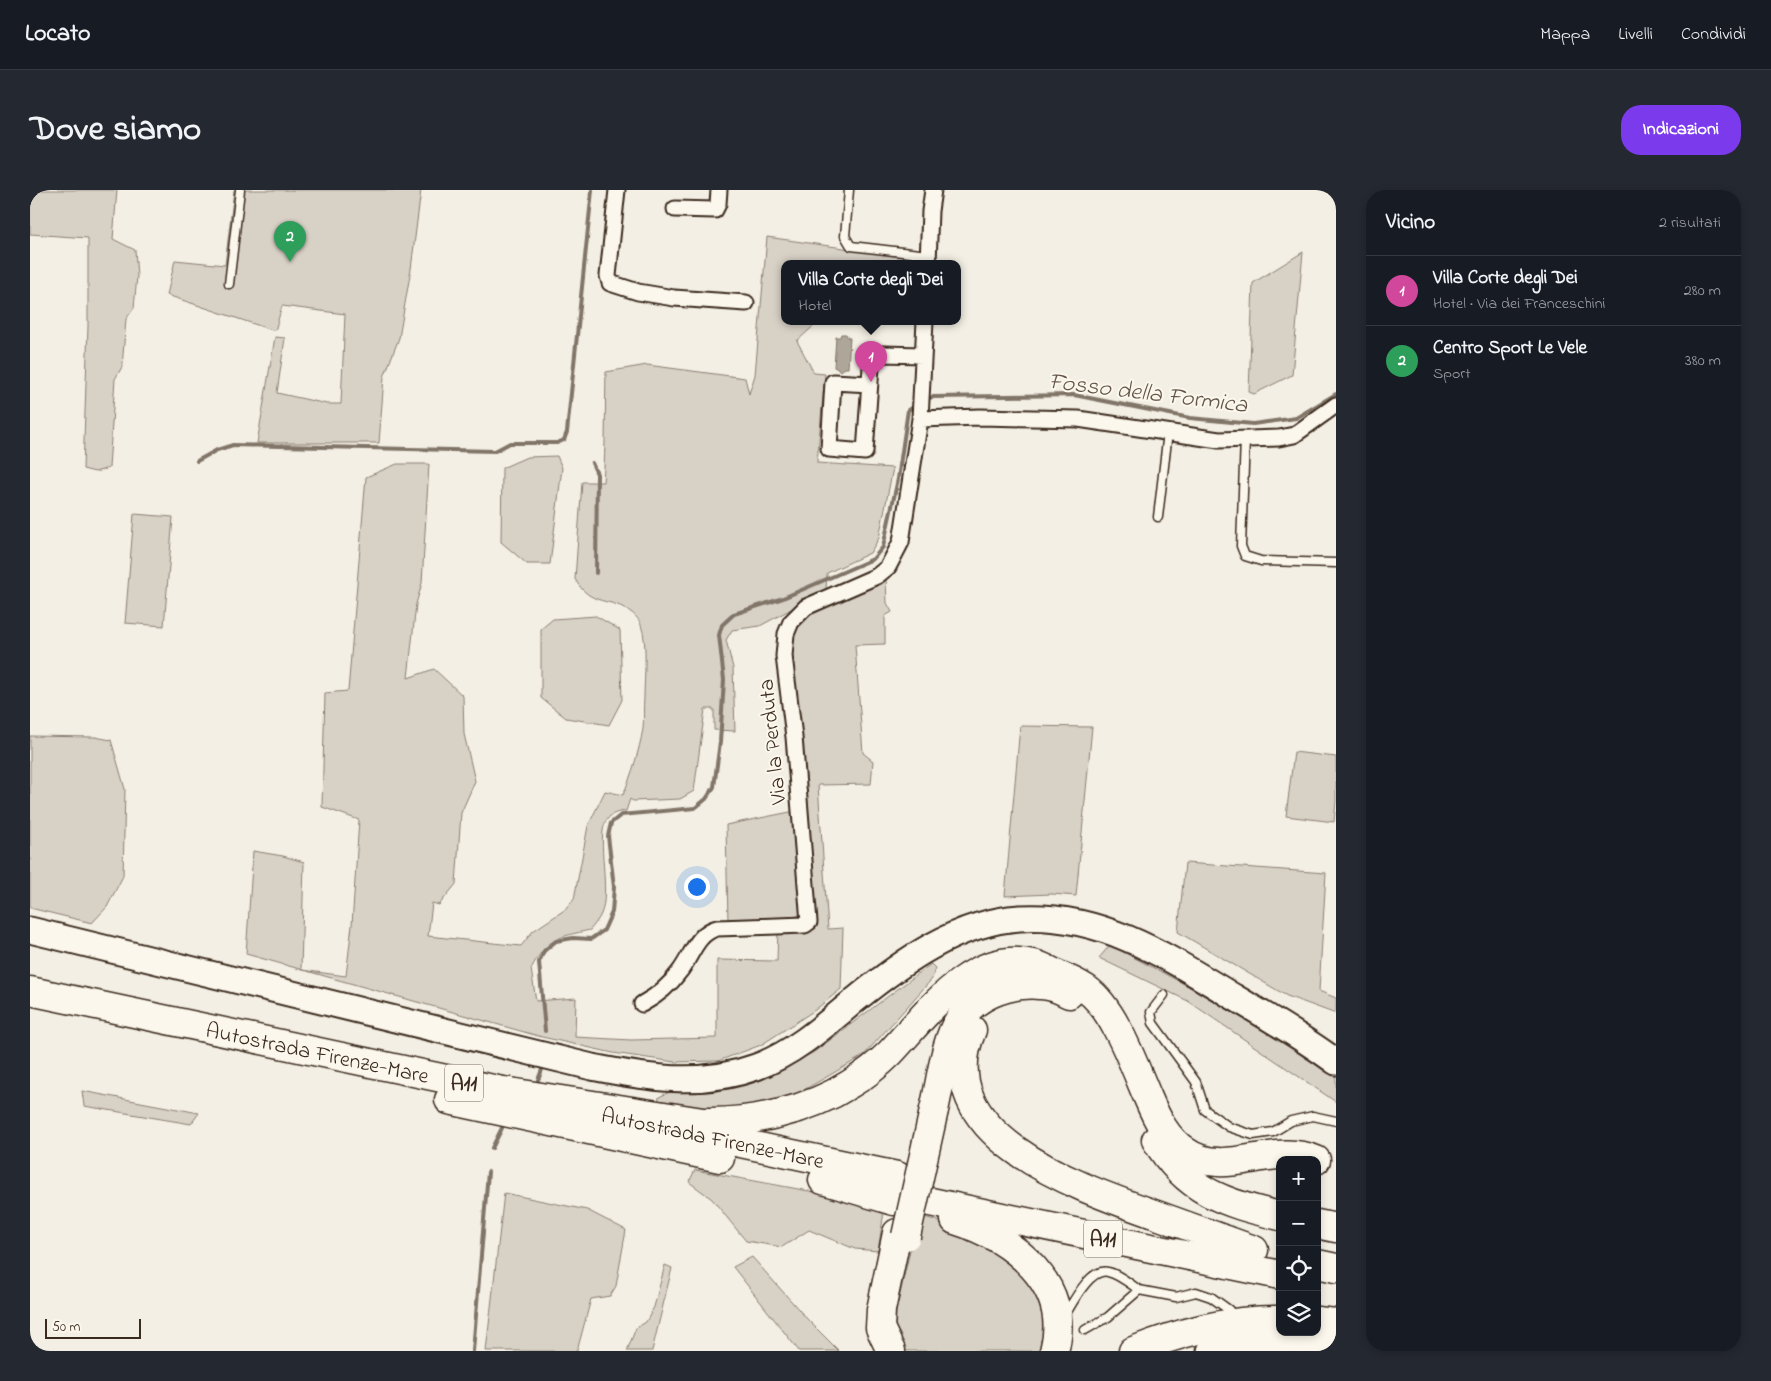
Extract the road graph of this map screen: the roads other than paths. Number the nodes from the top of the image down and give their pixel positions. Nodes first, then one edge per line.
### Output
1 (240, 190) edge
2 (617, 190) edge
3 (719, 190) edge
4 (849, 190) edge
5 (934, 190) edge
6 (674, 209) dead end
7 (928, 259) edge
8 (229, 284) dead end
9 (746, 303) dead end
10 (925, 325) edge
11 (924, 355) junction
12 (870, 384) junction
13 (1336, 405) edge
14 (920, 419) junction
15 (1168, 432) junction
16 (1245, 439) junction
17 (1158, 517) dead end
18 (1336, 563) edge
19 (30, 930) edge
20 (1050, 980) junction
21 (30, 991) edge
22 (1164, 995) dead end
23 (642, 1004) dead end
24 (30, 1010) edge
25 (1325, 1050) edge
26 (1336, 1062) edge
27 (503, 1091) junction
28 (1336, 1121) edge
29 (1300, 1156) edge
30 (1321, 1163) edge
31 (1336, 1172) edge
32 (927, 1199) junction
33 (1276, 1215) edge
34 (1321, 1225) edge
35 (1336, 1228) edge
36 (1254, 1250) junction
37 (1276, 1255) edge
38 (1321, 1265) edge
39 (1336, 1268) edge
40 (1276, 1274) edge
41 (1321, 1283) edge
42 (1336, 1286) edge
43 (1139, 1290) junction
44 (1276, 1320) edge
45 (1235, 1322) junction
46 (1321, 1322) edge
47 (1336, 1323) edge
48 (1085, 1330) dead end
49 (1056, 1340) edge
50 (1336, 1344) edge
51 (892, 1351) edge
52 (1133, 1351) edge
53 (1210, 1351) edge

1 - 8 lane
2 - 9 street
3 - 6 street
4 - 7 lane
5 - 7 street
10 - 11 street
11 - 12 street
11 - 14 street
12 - 12 street
13 - 16 street
14 - 15 street
14 - 23 street, Via la Perduta
15 - 16 street
15 - 17 lane
16 - 18 lane
19 - 25 main road
20 - 27 highway
20 - 29 highway
20 - 33 highway
20 - 36 highway
20 - 51 highway, bridge
21 - 27 highway, Autostrada Firenze-Mare / A11
22 - 28 lane
24 - 27 highway, Autostrada Firenze-Mare / A11
25 - 26 main road
30 - 31 highway
32 - 36 highway, A11
32 - 40 highway, A11
32 - 49 highway
34 - 35 highway
36 - 37 highway, A11
38 - 39 highway
41 - 42 highway
43 - 45 lane
43 - 48 lane
43 - 49 lane
44 - 45 highway
45 - 52 highway
46 - 47 highway
50 - 53 main road

